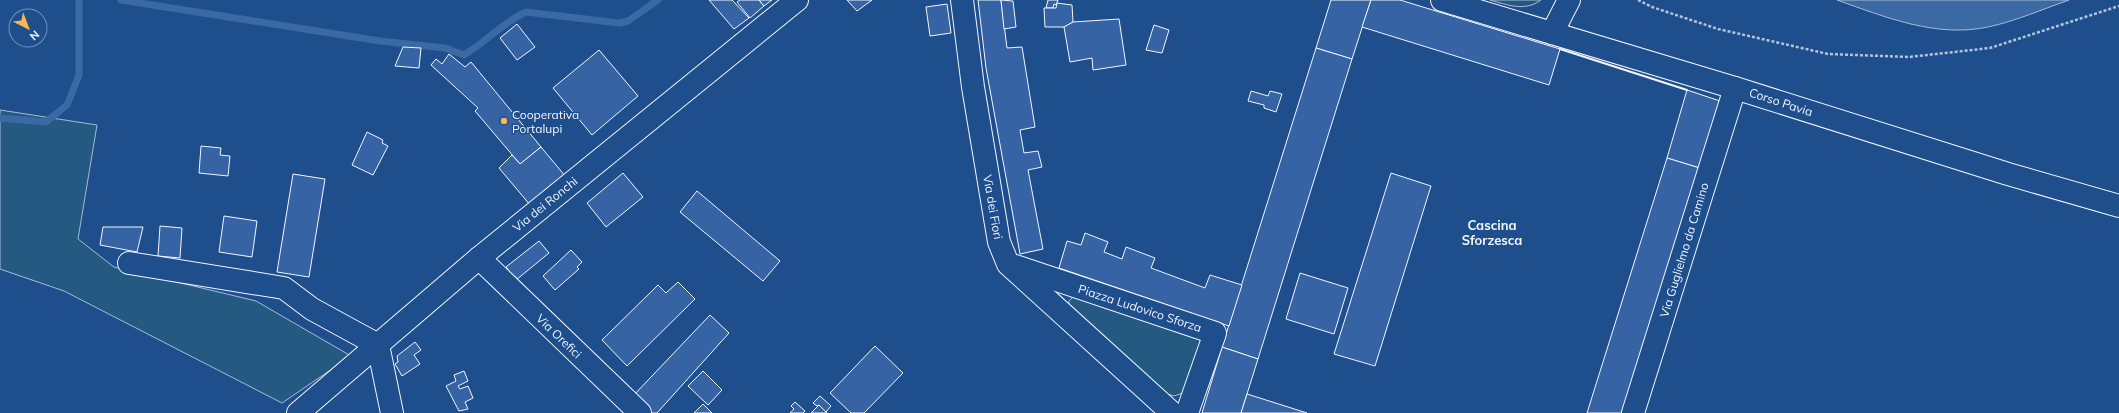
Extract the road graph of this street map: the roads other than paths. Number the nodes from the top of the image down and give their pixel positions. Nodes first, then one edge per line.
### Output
1 (797, 0) edge
2 (962, 0) edge
3 (1442, 0) edge
4 (1569, 0) edge
5 (1552, 33) junction
6 (1735, 88) junction
7 (2119, 206) edge
8 (479, 258) junction
9 (129, 263) dead end
10 (1008, 264) junction
11 (378, 345) junction
12 (298, 413) edge
13 (392, 413) edge
14 (640, 413) edge
15 (1172, 413) edge
16 (1187, 413) edge
17 (1633, 413) edge

1 - 8 street, Via dei Ronchi
2 - 10 street, Via dei Fiori
3 - 5 street, Corso Pavia
4 - 5 street
5 - 6 street, Corso Pavia
6 - 7 street, Corso Pavia
6 - 17 street, Via Guglielmo da Camino
8 - 11 street, Via dei Ronchi
8 - 14 street, Via Orefici
9 - 11 street
10 - 15 street, Via dei Fiori
10 - 16 street, Piazza Ludovico Sforza
11 - 12 street, Via dei Ronchi
11 - 13 street

